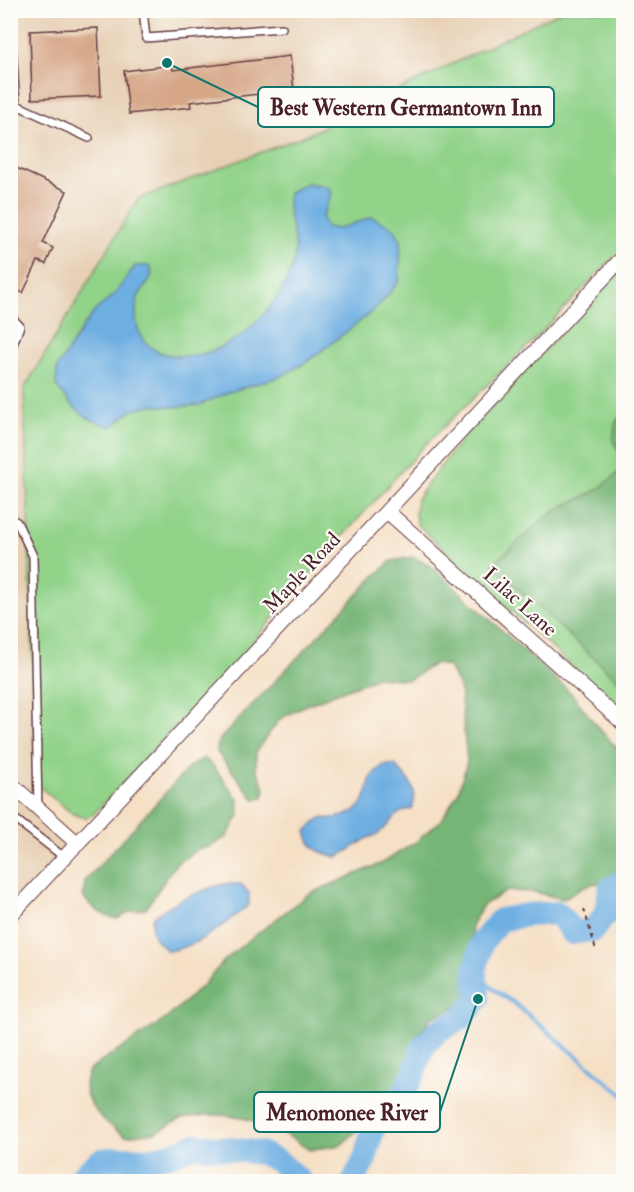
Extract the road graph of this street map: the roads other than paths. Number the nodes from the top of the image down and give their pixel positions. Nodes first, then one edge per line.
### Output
1 (143, 10) edge
2 (282, 28) dead end
3 (12, 47) dead end
4 (13, 103) edge
5 (89, 138) dead end
6 (624, 256) edge
7 (10, 316) edge
8 (10, 352) edge
9 (388, 512) junction
10 (10, 518) edge
11 (624, 724) edge
12 (10, 783) edge
13 (38, 808) junction
14 (10, 819) edge
15 (78, 844) junction
16 (65, 858) junction
17 (10, 916) edge

1 - 2 lane
3 - 4 lane
4 - 5 lane
6 - 9 street, Maple Road
7 - 8 lane
9 - 11 street, Lilac Lane
9 - 15 street, Maple Road
10 - 13 lane
12 - 13 street
13 - 15 street
14 - 16 lane
15 - 16 street, Maple Road
16 - 17 street, Maple Road

